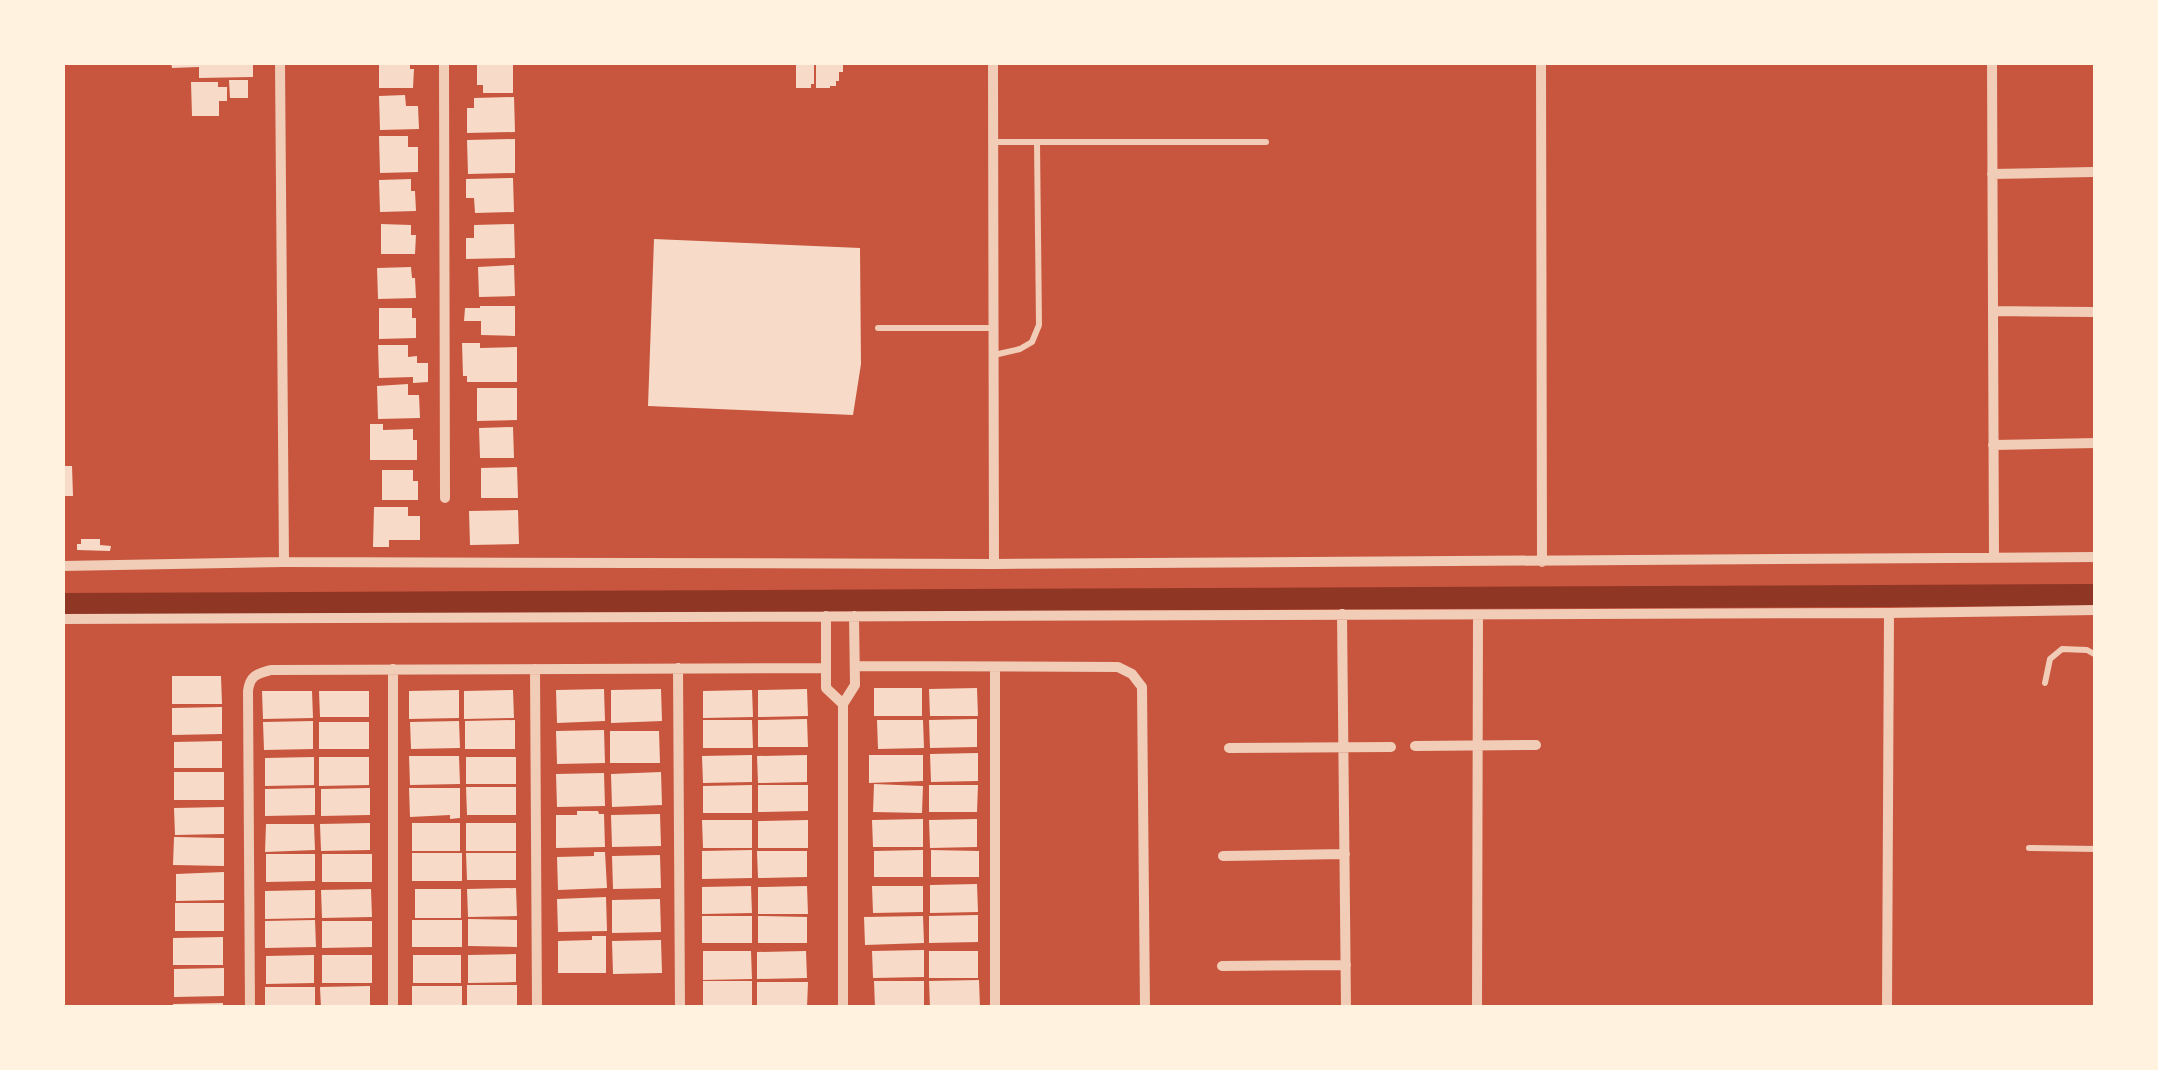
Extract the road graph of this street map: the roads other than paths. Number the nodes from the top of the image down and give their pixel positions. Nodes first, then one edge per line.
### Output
1 (280, 62) edge
2 (444, 62) edge
3 (992, 62) edge
4 (1541, 62) edge
5 (1992, 62) edge
6 (993, 142) junction
7 (1037, 142) junction
8 (1266, 142) dead end
9 (2093, 172) edge
10 (1992, 174) junction
11 (1993, 311) junction
12 (2093, 312) edge
13 (878, 328) dead end
14 (994, 328) junction
15 (994, 355) junction
16 (2096, 443) edge
17 (1994, 445) junction
18 (445, 498) dead end
19 (1994, 557) junction
20 (2096, 557) edge
21 (284, 562) junction
22 (1542, 562) junction
23 (994, 564) junction
24 (62, 566) edge
25 (2096, 610) edge
26 (1890, 613) junction
27 (1342, 614) junction
28 (1478, 614) junction
29 (826, 616) junction
30 (854, 616) junction
31 (62, 619) edge
32 (2096, 655) edge
33 (855, 666) junction
34 (678, 668) junction
35 (826, 668) junction
36 (995, 668) junction
37 (535, 669) junction
38 (394, 670) junction
39 (2045, 683) dead end
40 (843, 704) junction
41 (1536, 745) dead end
42 (1391, 746) dead end
43 (1416, 746) dead end
44 (1478, 746) junction
45 (1344, 747) junction
46 (1229, 748) dead end
47 (2029, 848) dead end
48 (2096, 849) edge
49 (1345, 854) junction
50 (1223, 856) dead end
51 (1222, 966) dead end
52 (1346, 966) junction
53 (250, 1008) edge
54 (393, 1008) edge
55 (536, 1008) edge
56 (680, 1008) edge
57 (842, 1008) edge
58 (995, 1008) edge
59 (1145, 1008) edge
60 (1346, 1008) edge
61 (1476, 1008) edge
62 (1887, 1008) edge

1 - 21 street
2 - 18 street
3 - 6 street
4 - 22 street
5 - 10 street
6 - 7 lane
6 - 14 street
7 - 8 lane
7 - 15 lane
9 - 10 street
10 - 11 street
11 - 12 street
11 - 17 street
13 - 14 lane
14 - 15 street
15 - 23 street
16 - 17 street
17 - 19 street
19 - 20 street
19 - 22 street
21 - 23 street
21 - 24 street
22 - 23 street
25 - 26 street
26 - 28 street
26 - 62 street
27 - 28 street
27 - 30 street
27 - 45 street
28 - 44 street
29 - 30 street
29 - 31 street
29 - 35 street
30 - 33 street
32 - 39 lane
33 - 36 street
33 - 40 street
34 - 35 street
34 - 37 street
34 - 56 street
35 - 40 street
36 - 58 street
36 - 59 street
37 - 38 street
37 - 55 street
38 - 53 street
38 - 54 street
40 - 57 street
41 - 44 street
42 - 45 street
43 - 44 street
44 - 61 street
45 - 46 street
45 - 49 street
47 - 48 lane
49 - 50 street
49 - 52 street
51 - 52 street
52 - 60 street

